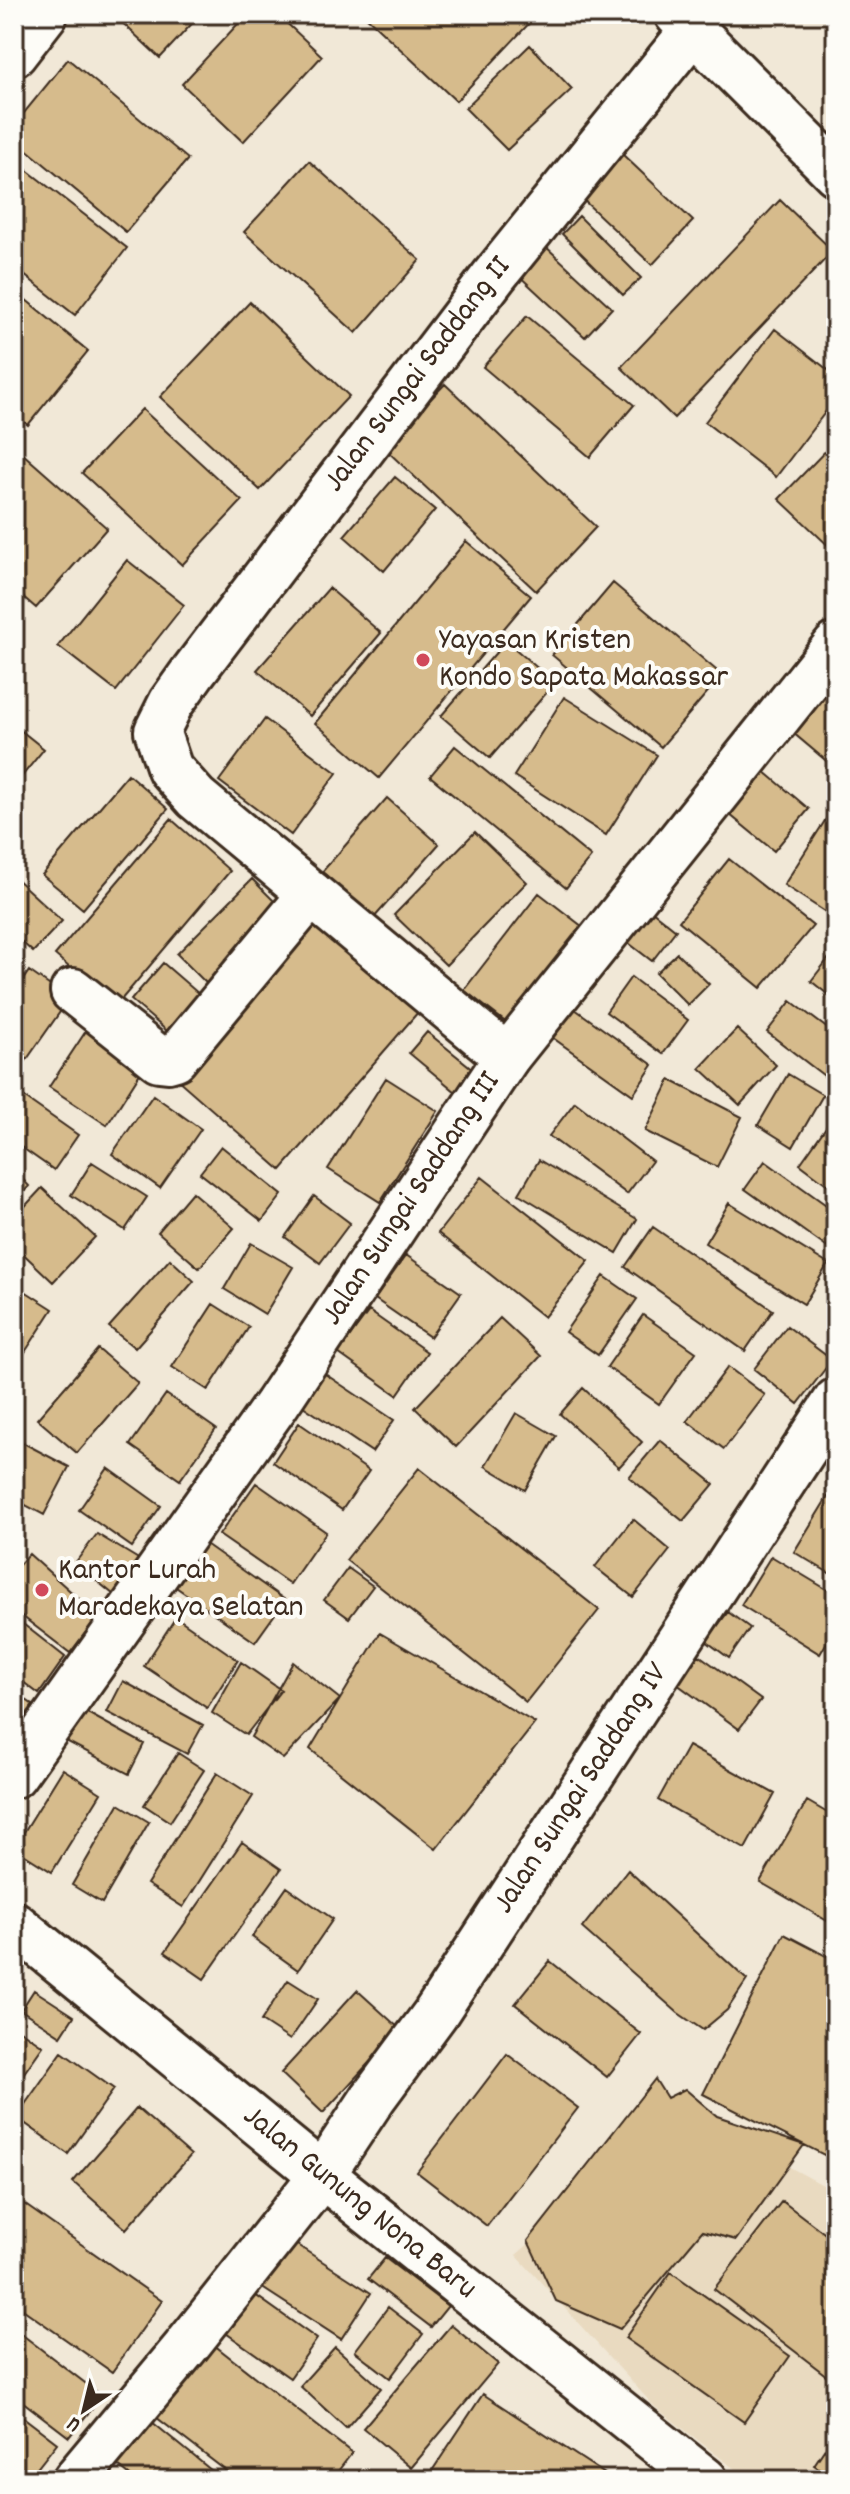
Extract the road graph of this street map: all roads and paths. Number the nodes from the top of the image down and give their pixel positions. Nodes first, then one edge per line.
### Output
1 (45, 14) edge
2 (685, 22) edge
3 (14, 54) edge
4 (836, 173) edge
5 (836, 645) edge
6 (311, 894) junction
7 (73, 991) dead end
8 (507, 1057) junction
9 (836, 1401) edge
10 (14, 1775) edge
11 (14, 1924) edge
12 (322, 2175) junction
13 (75, 2480) edge
14 (705, 2480) edge

1 - 3 street
2 - 4 street
2 - 6 street, Jalan Sungai Saddang II
5 - 8 street, Jalan Sungai Saddang III
6 - 7 street
6 - 8 street
8 - 10 street, Jalan Sungai Saddang III
9 - 12 street, Jalan Sungai Saddang IV
11 - 12 street, Jalan Gunung Nona Baru
12 - 13 street, Jalan Sungai Saddang IV
12 - 14 street, Jalan Gunung Nona Baru

